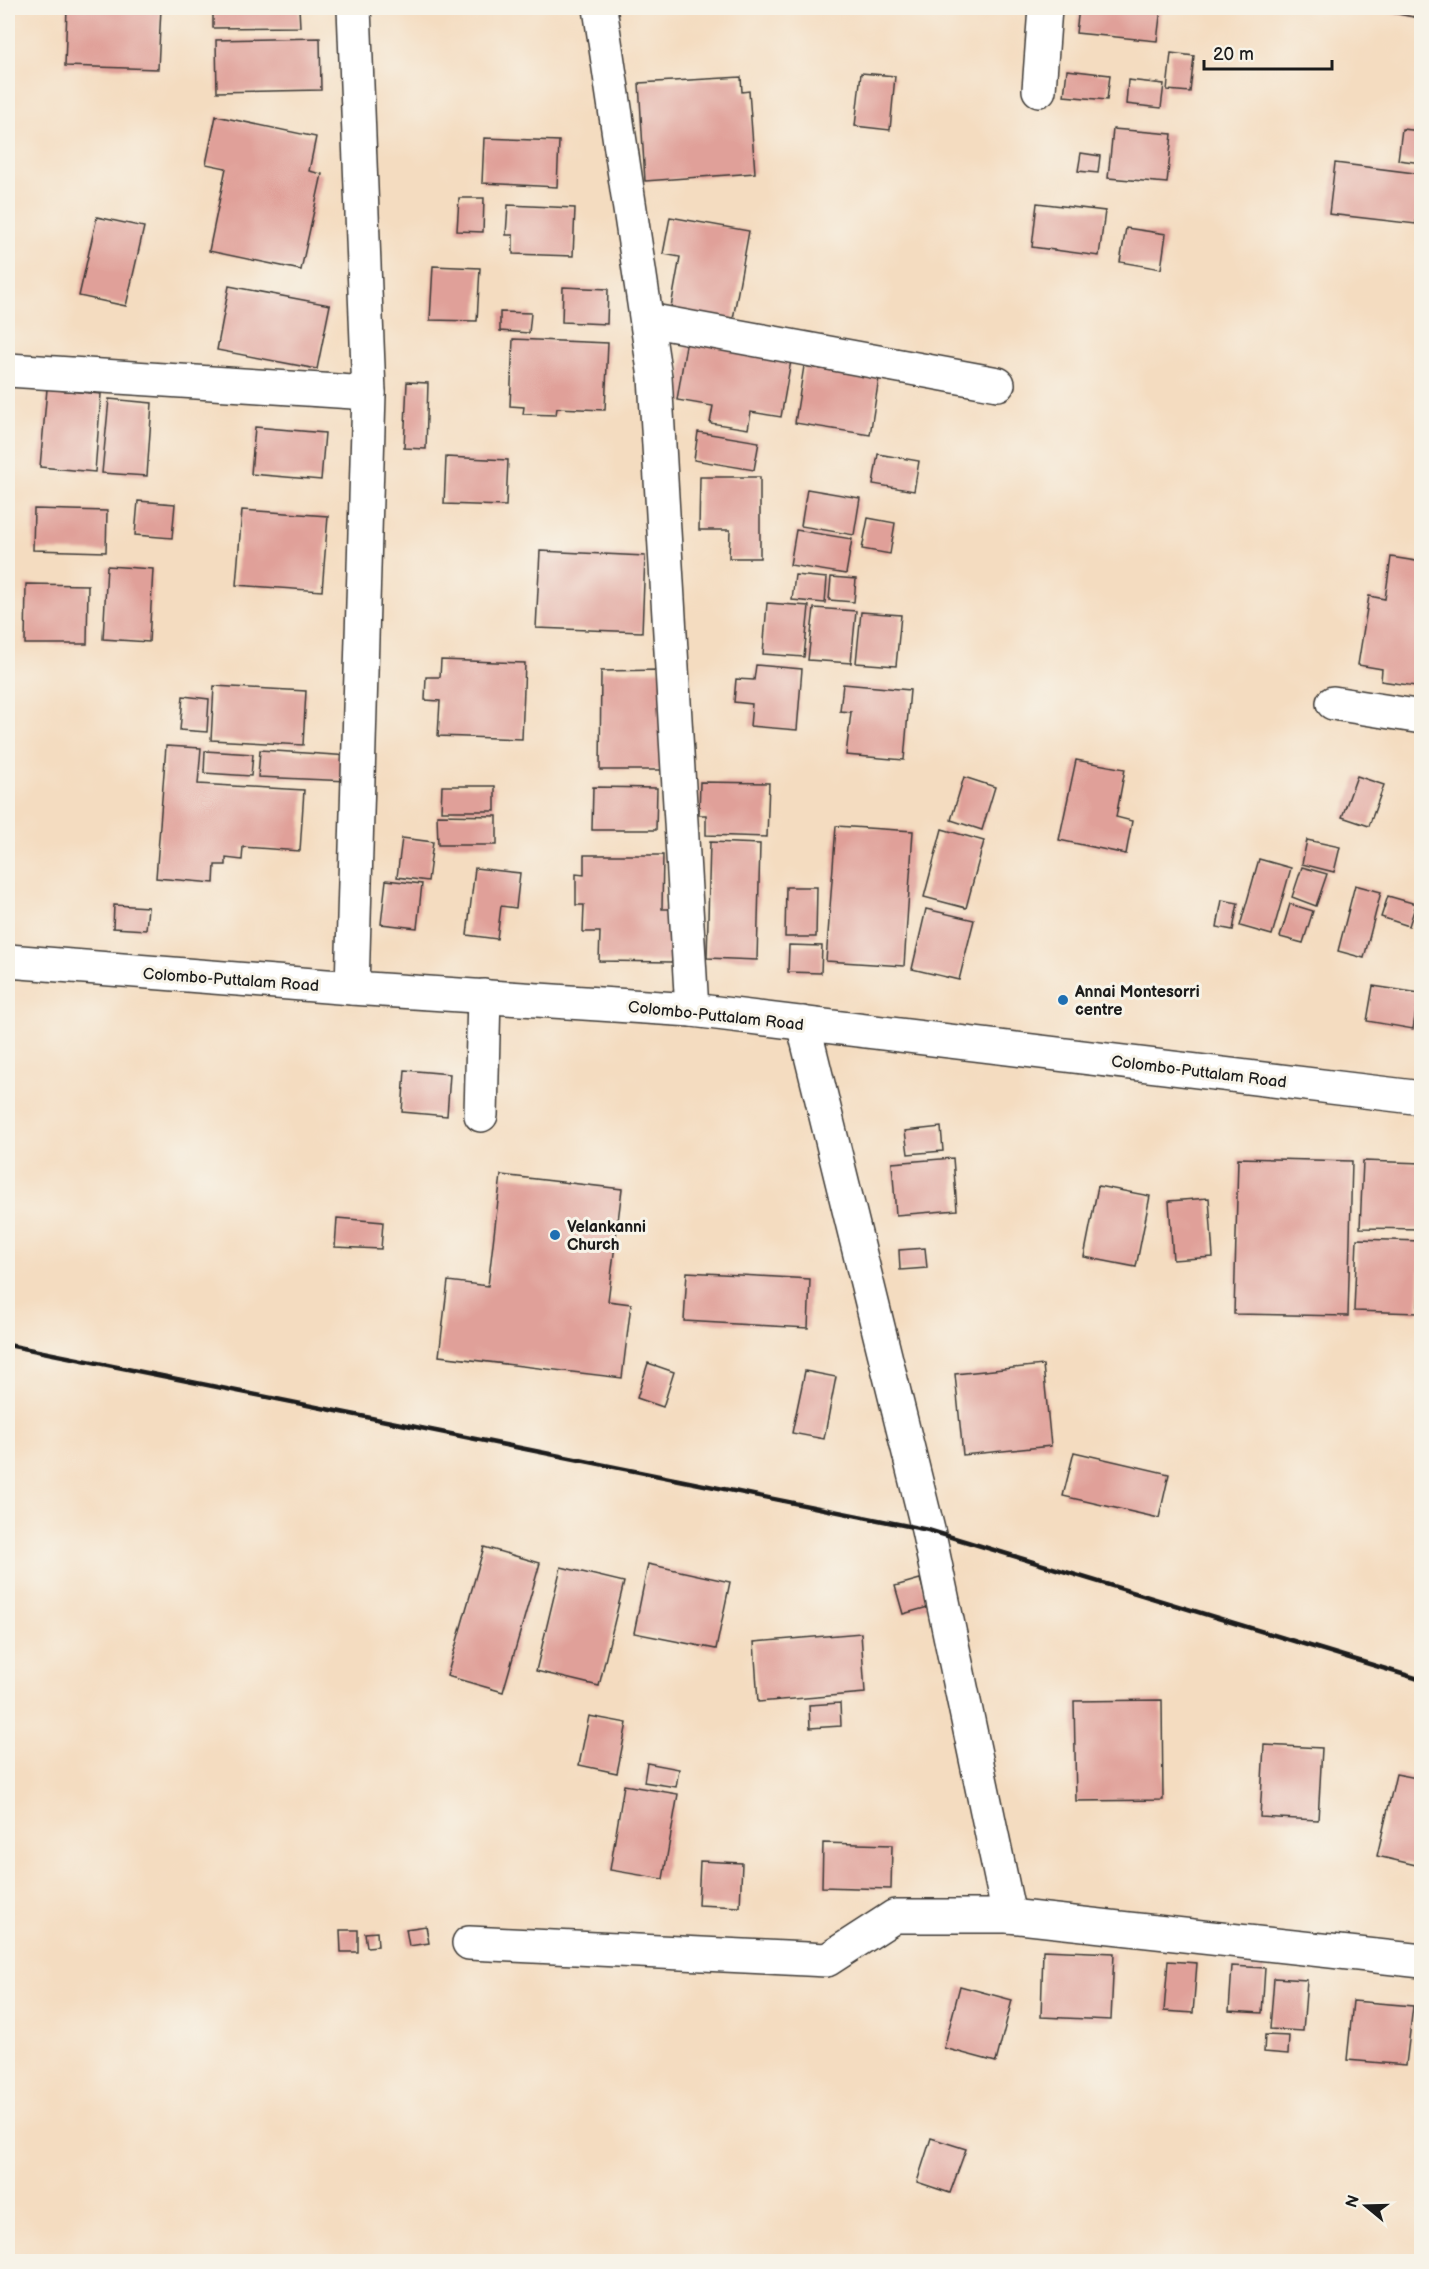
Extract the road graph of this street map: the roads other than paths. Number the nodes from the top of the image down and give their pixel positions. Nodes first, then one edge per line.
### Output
1 (354, 8) edge
2 (600, 8) edge
3 (1046, 8) edge
4 (1039, 90) dead end
5 (648, 320) junction
6 (8, 370) edge
7 (998, 384) dead end
8 (369, 393) junction
9 (1334, 703) dead end
10 (1422, 717) edge
11 (8, 962) edge
12 (352, 988) junction
13 (484, 996) junction
14 (692, 1010) junction
15 (803, 1023) junction
16 (1422, 1098) edge
17 (482, 1115) dead end
18 (1009, 1916) junction
19 (469, 1943) dead end
20 (1422, 1961) edge

1 - 8 main road
2 - 5 main road
3 - 4 main road
5 - 7 main road
5 - 14 main road
6 - 8 main road
8 - 12 main road
9 - 10 main road
11 - 12 main road, Colombo-Puttalam Road
12 - 13 main road, Colombo-Puttalam Road
13 - 14 main road, Colombo-Puttalam Road
13 - 17 main road
14 - 15 main road, Colombo-Puttalam Road
15 - 16 main road, Colombo-Puttalam Road
15 - 18 main road
18 - 19 main road
18 - 20 main road

